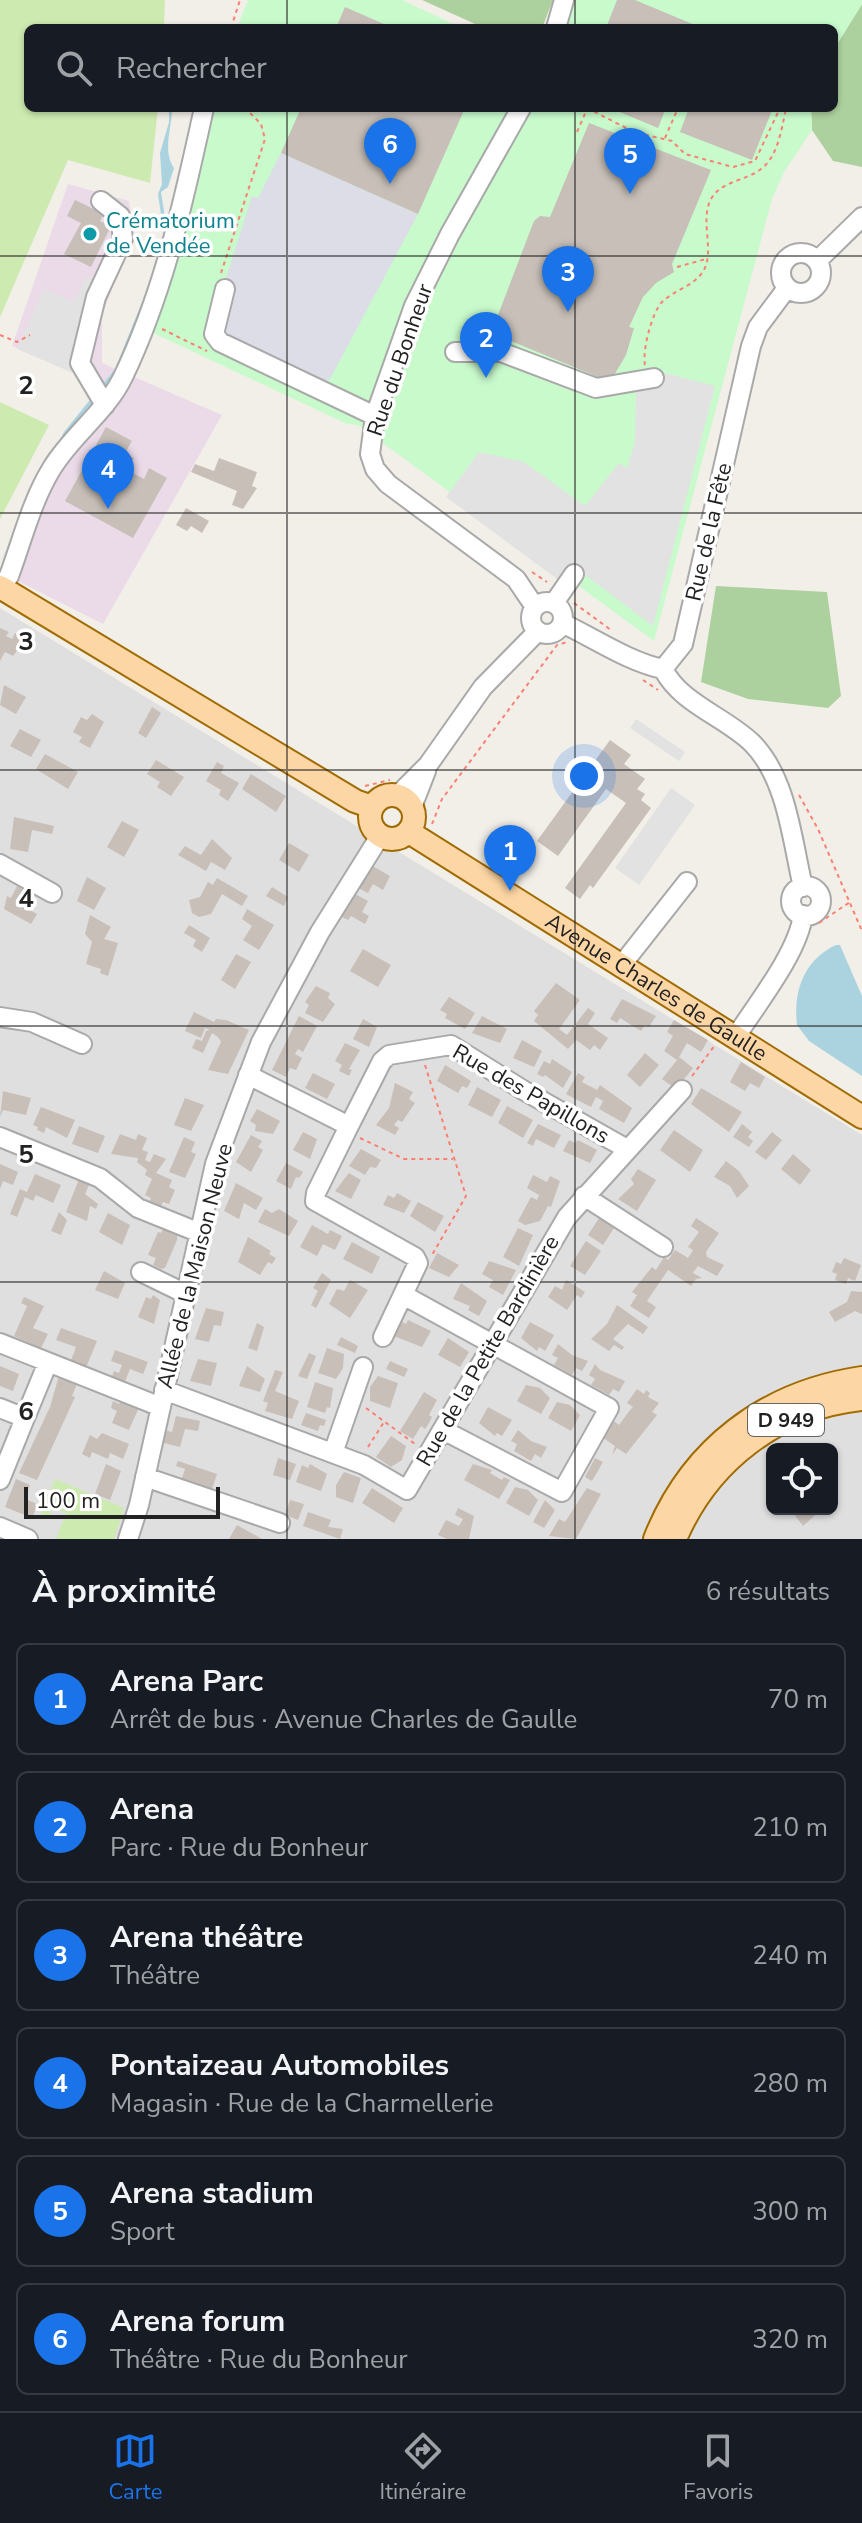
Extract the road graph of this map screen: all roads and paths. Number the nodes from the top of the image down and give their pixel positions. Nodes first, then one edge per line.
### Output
1 (240, 0) edge
2 (564, 0) edge
3 (232, 24) edge
4 (557, 24) edge
5 (203, 112) edge
6 (249, 112) edge
7 (519, 112) edge
8 (585, 112) edge
9 (595, 112) edge
10 (676, 112) edge
11 (778, 112) edge
12 (785, 112) edge
13 (577, 132) dead end
14 (664, 139) junction
15 (101, 201) dead end
16 (862, 217) edge
17 (707, 259) junction
18 (817, 261) junction
19 (677, 267) dead end
20 (221, 287) joint
21 (787, 288) junction
22 (0, 335) edge
23 (30, 335) dead end
24 (199, 339) dead end
25 (196, 346) dead end
26 (455, 352) dead end
27 (648, 381) joint
28 (104, 402) junction
29 (375, 416) junction
30 (523, 566) dead end
31 (574, 574) dead end
32 (1, 588) edge
33 (558, 598) junction
34 (535, 607) junction
35 (562, 623) junction
36 (538, 631) junction
37 (616, 634) dead end
38 (575, 644) dead end
39 (663, 669) junction
40 (633, 674) dead end
41 (668, 697) dead end
42 (799, 794) dead end
43 (405, 801) junction
44 (372, 807) junction
45 (380, 836) junction
46 (416, 838) junction
47 (0, 864) edge
48 (687, 882) dead end
49 (52, 893) dead end
50 (850, 902) junction
51 (801, 923) junction
52 (862, 931) edge
53 (620, 967) junction
54 (0, 1017) edge
55 (730, 1035) junction
56 (82, 1044) dead end
57 (419, 1049) junction
58 (248, 1075) junction
59 (682, 1090) joint
60 (862, 1117) edge
61 (349, 1129) junction
62 (0, 1137) edge
63 (627, 1149) junction
64 (454, 1159) junction
65 (584, 1196) junction
66 (200, 1233) junction
67 (663, 1247) dead end
68 (418, 1263) junction
69 (141, 1272) dead end
70 (186, 1294) junction
71 (405, 1296) junction
72 (383, 1337) dead end
73 (495, 1342) junction
74 (0, 1343) edge
75 (363, 1367) dead end
76 (44, 1372) dead end
77 (862, 1378) edge
78 (352, 1398) junction
79 (163, 1399) junction
80 (862, 1399) edge
81 (0, 1408) edge
82 (25, 1418) junction
83 (385, 1420) junction
84 (443, 1430) junction
85 (333, 1453) junction
86 (429, 1453) junction
87 (363, 1454) dead end
88 (145, 1477) junction
89 (0, 1480) edge
90 (280, 1523) dead end
91 (0, 1527) edge
92 (28, 1539) edge
93 (128, 1539) edge
94 (655, 1539) edge
95 (675, 1539) edge

1 - 3 path
2 - 4 street
5 - 28 street
6 - 20 path
7 - 29 street, Rue du Bonheur
8 - 13 path
9 - 14 path
10 - 14 path
11 - 14 path
12 - 17 path
15 - 28 street
16 - 18 street
17 - 19 path
17 - 27 path
18 - 21 street
18 - 21 street, Rue de la Fête
20 - 29 street
21 - 39 street, Rue de la Fête
22 - 23 path
24 - 25 path
26 - 27 street
28 - 32 street
29 - 34 street, Rue du Bonheur
30 - 33 path
31 - 33 street
32 - 44 main road
33 - 34 street
33 - 35 street
33 - 37 path
34 - 36 street
35 - 36 street
35 - 39 street
36 - 43 street
38 - 46 path
39 - 51 street
40 - 41 path
42 - 50 path
43 - 44 main road
43 - 46 main road
44 - 45 main road
45 - 46 main road
45 - 58 street, Allée de la Maison Neuve
46 - 53 main road, Avenue Charles de Gaulle
47 - 49 street
48 - 53 street
50 - 51 path
50 - 52 path
51 - 55 street
53 - 55 main road, Avenue Charles de Gaulle
54 - 56 street
55 - 59 path
55 - 60 main road, Avenue Charles de Gaulle
57 - 61 street, Rue des Papillons
57 - 63 street, Rue des Papillons
57 - 64 path
58 - 61 street
58 - 66 street, Allée de la Maison Neuve
59 - 63 street, Rue de la Petite Bardinière
61 - 64 path
61 - 68 street, Rue des Papillons
62 - 66 street
63 - 65 street, Rue de la Petite Bardinière
64 - 68 path
65 - 67 street
65 - 73 street, Rue de la Petite Bardinière
66 - 70 street, Allée de la Maison Neuve
68 - 71 street
69 - 70 street
70 - 79 street, Allée de la Maison Neuve
71 - 72 street
71 - 73 street
73 - 84 street, Rue de la Petite Bardinière
73 - 84 street
74 - 79 street, Rue de la Petite Bardinière
75 - 78 street
76 - 82 street
77 - 94 main road, D 949
78 - 83 path
78 - 85 street
79 - 85 street, Rue de la Petite Bardinière
79 - 88 street, Allée de la Maison Neuve
80 - 95 main road, D 949
81 - 82 street
82 - 89 street
83 - 86 path
83 - 87 path
84 - 86 street, Rue de la Petite Bardinière
85 - 86 street, Rue de la Petite Bardinière
88 - 90 street
88 - 93 street, Allée de la Maison Neuve
91 - 92 street

